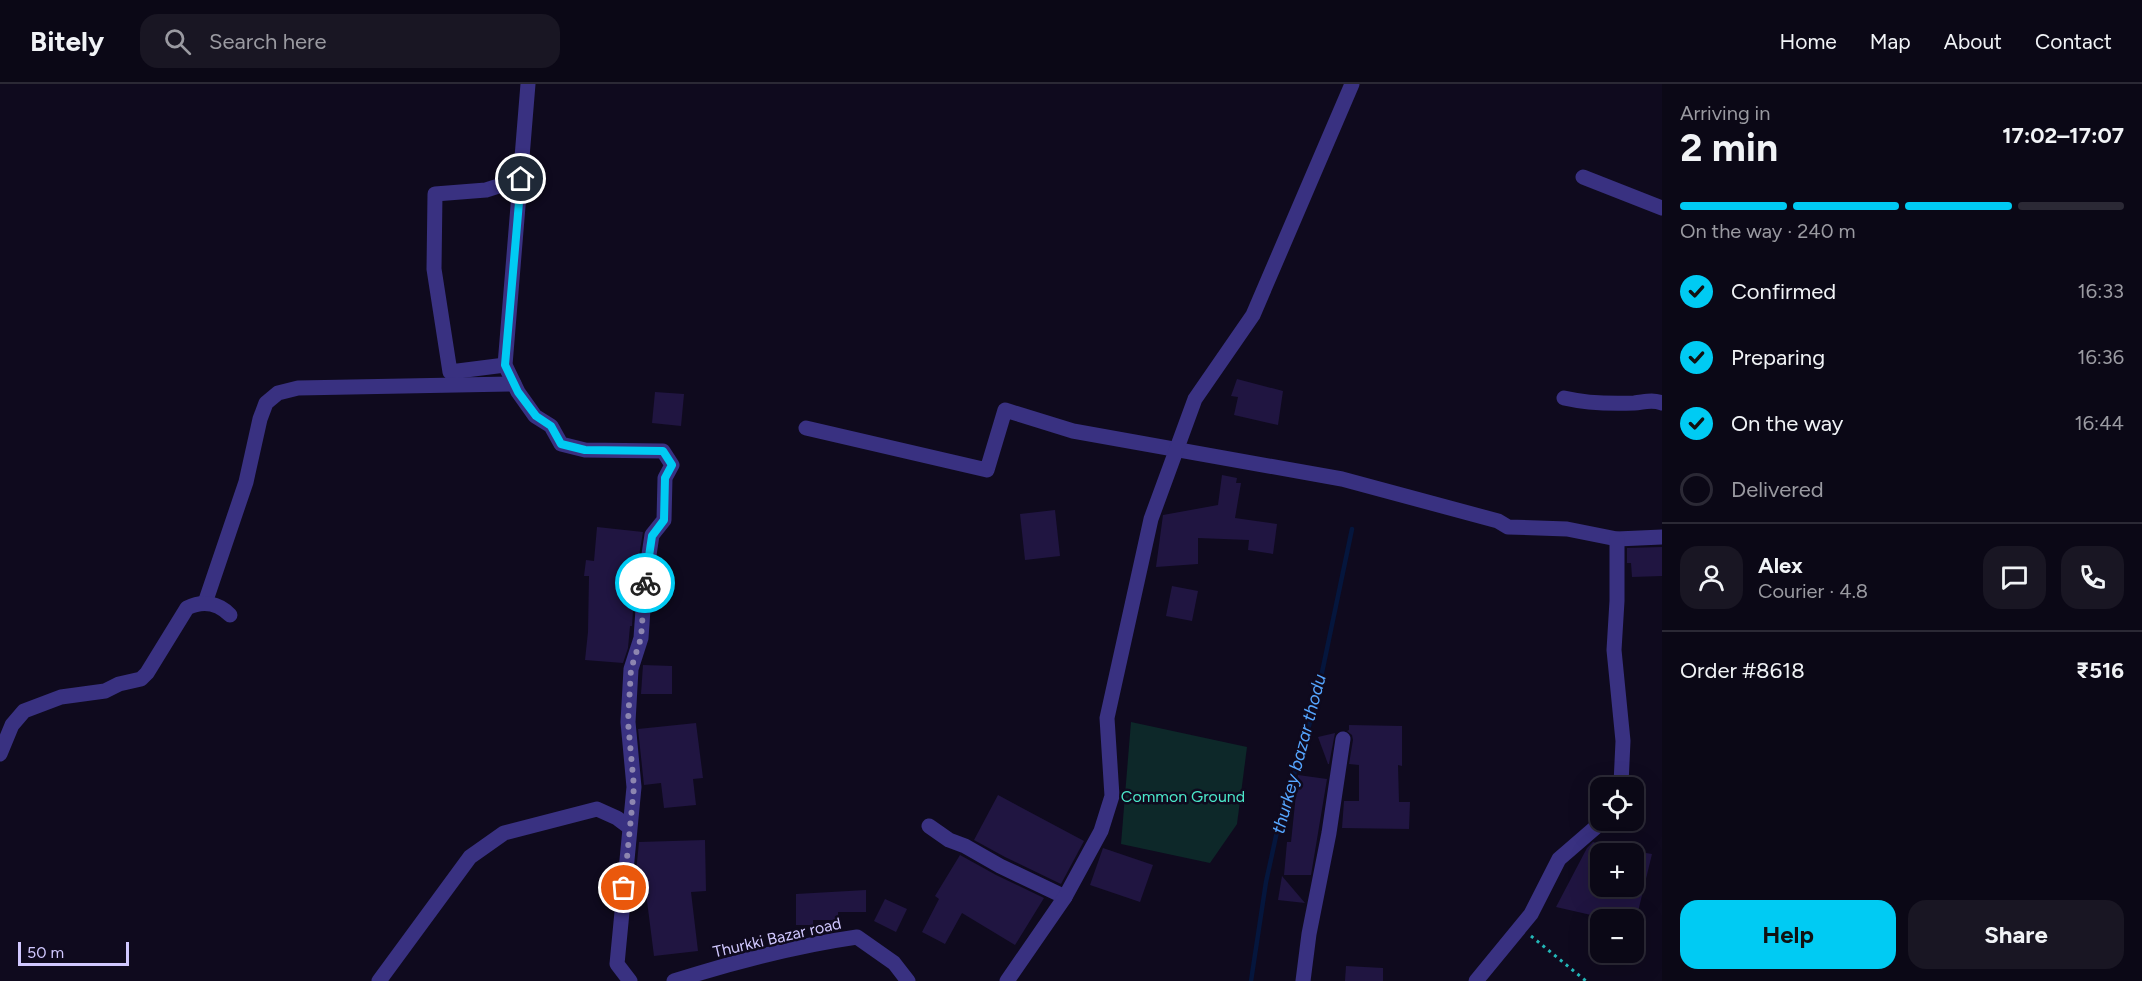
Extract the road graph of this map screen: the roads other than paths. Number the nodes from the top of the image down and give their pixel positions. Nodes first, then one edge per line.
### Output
1 (528, 84) edge
2 (1352, 84) edge
3 (1583, 177) dead end
4 (521, 179) junction
5 (1662, 208) edge
6 (505, 365) junction
7 (514, 384) junction
8 (1564, 398) dead end
9 (1662, 403) edge
10 (806, 428) dead end
11 (1176, 448) junction
12 (1662, 537) edge
13 (1617, 539) junction
14 (205, 603) junction
15 (230, 615) dead end
16 (1343, 739) dead end
17 (0, 754) edge
18 (1621, 777) edge
19 (929, 826) dead end
20 (629, 827) junction
21 (1591, 831) edge
22 (1065, 897) junction
23 (379, 981) edge
24 (630, 981) edge
25 (674, 981) edge
26 (908, 981) edge
27 (1006, 981) edge
28 (1303, 981) edge
29 (1476, 981) edge

1 - 4 street
2 - 11 street
3 - 5 street
4 - 6 street
4 - 6 street
6 - 7 street
7 - 14 street
7 - 20 street
8 - 9 street
10 - 11 street
11 - 13 street
11 - 22 street
12 - 13 street
13 - 18 street
14 - 15 street
14 - 17 street
16 - 28 street
19 - 22 street
20 - 23 street
20 - 24 street
21 - 29 street
22 - 27 street
25 - 26 street, Thurkki Bazar road

